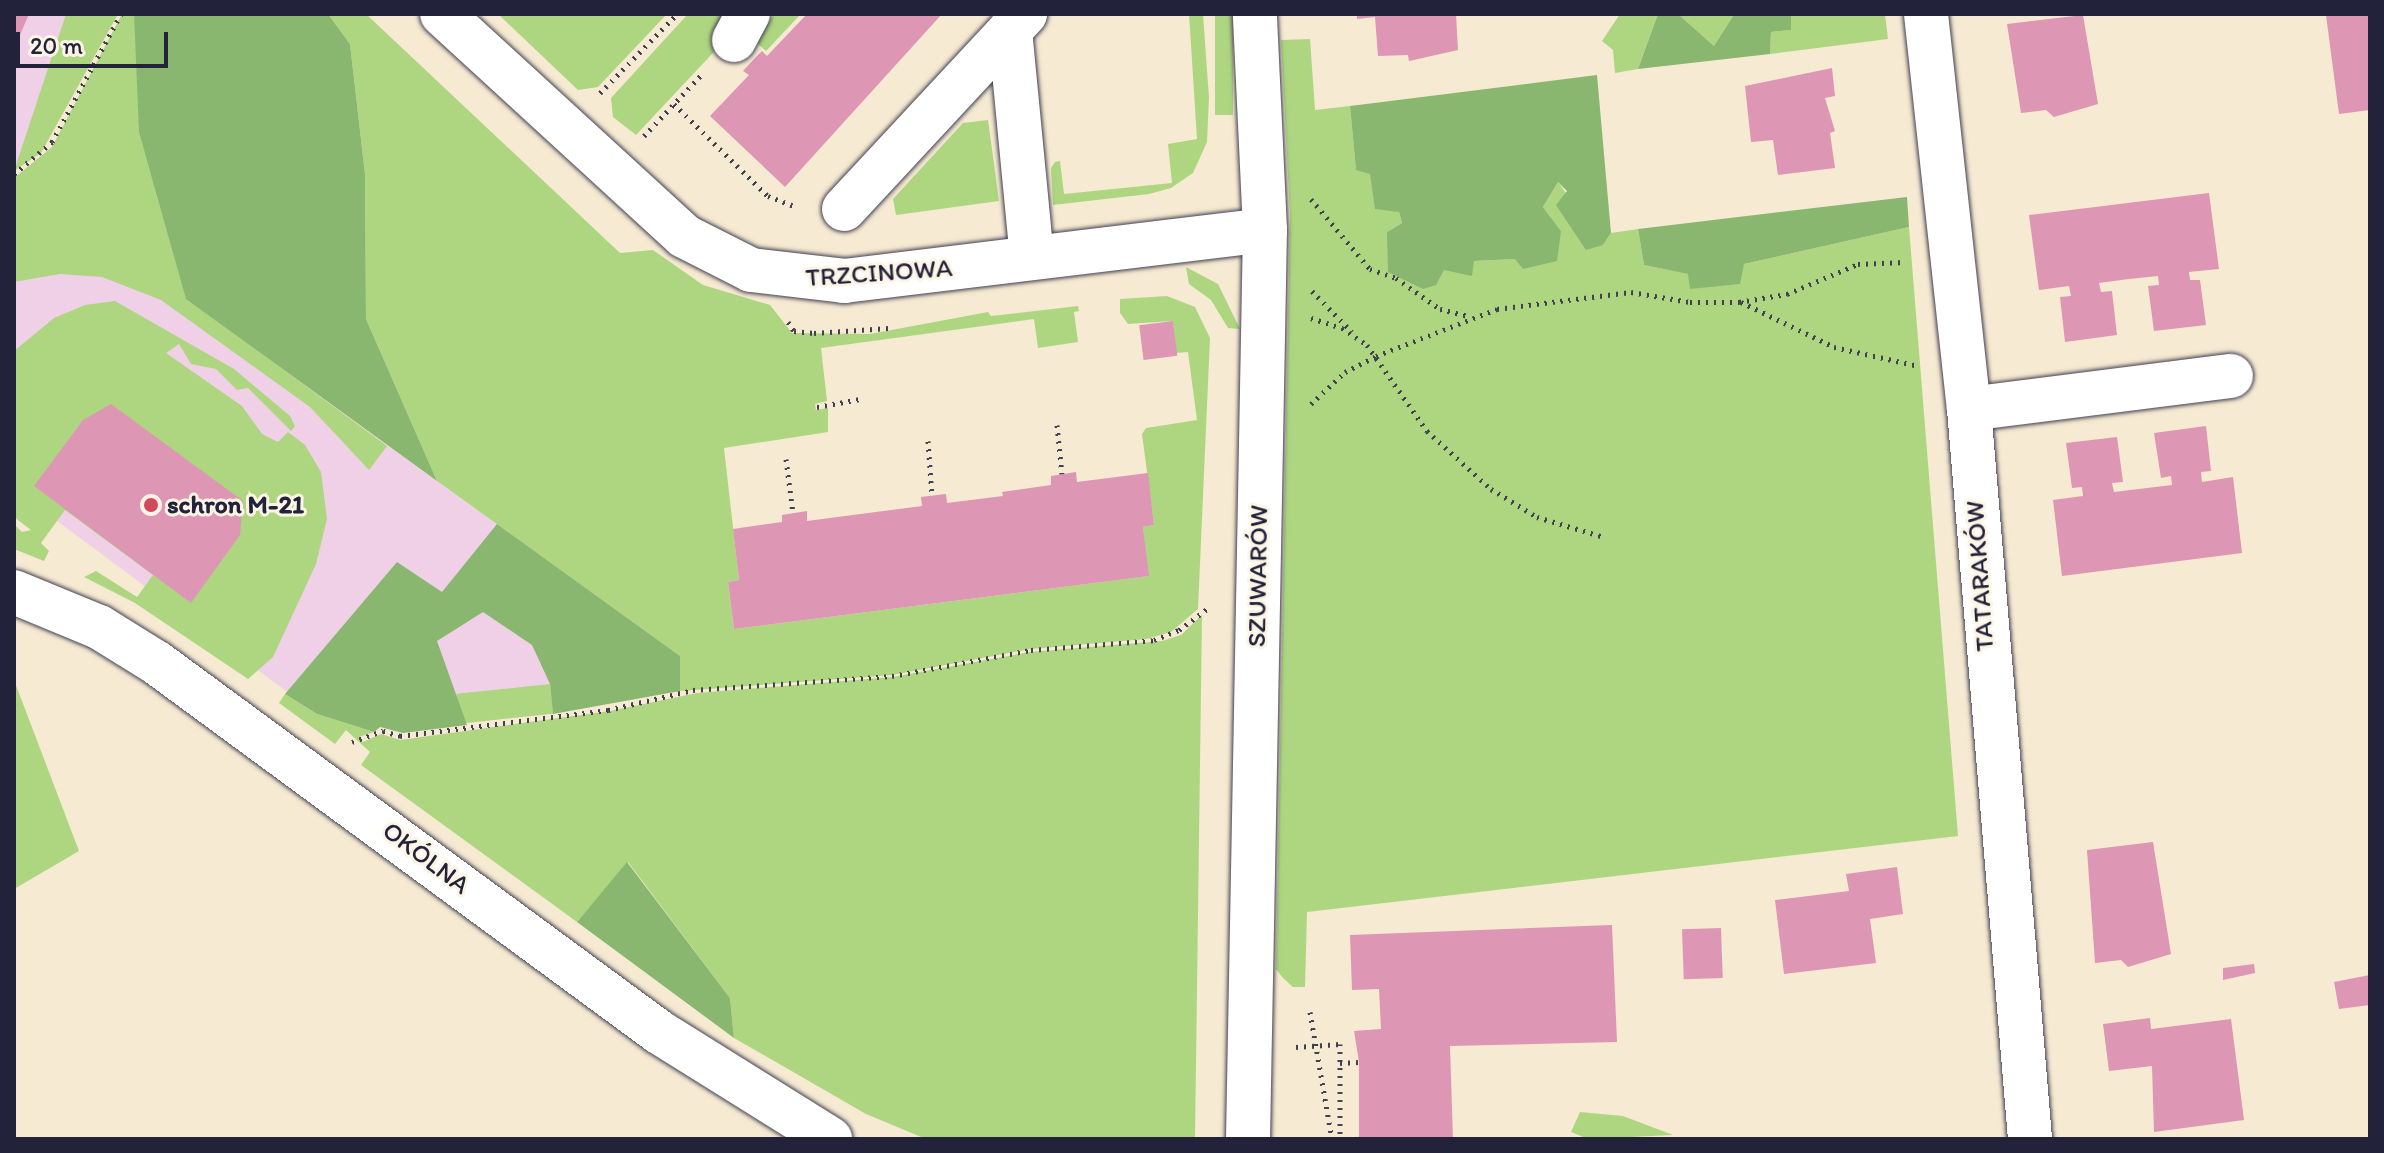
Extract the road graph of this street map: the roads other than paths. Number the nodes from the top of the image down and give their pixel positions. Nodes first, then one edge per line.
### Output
1 (442, 14) edge
2 (1255, 14) edge
3 (1926, 14) edge
4 (1017, 22) edge
5 (844, 209) road end
6 (1265, 230) junction
7 (1032, 258) junction
8 (2231, 376) dead end
9 (1969, 409) junction
10 (14, 592) edge
11 (830, 1139) edge
12 (1248, 1139) edge
13 (2030, 1139) edge

1 - 7 street, TRZCINOWA
2 - 6 street, SZUWARÓW
3 - 9 street, TATARAKÓW
4 - 5 street
4 - 7 street
6 - 7 street, TRZCINOWA
6 - 12 street, SZUWARÓW
8 - 9 street
9 - 13 street, TATARAKÓW
10 - 11 street, OKÓLNA

